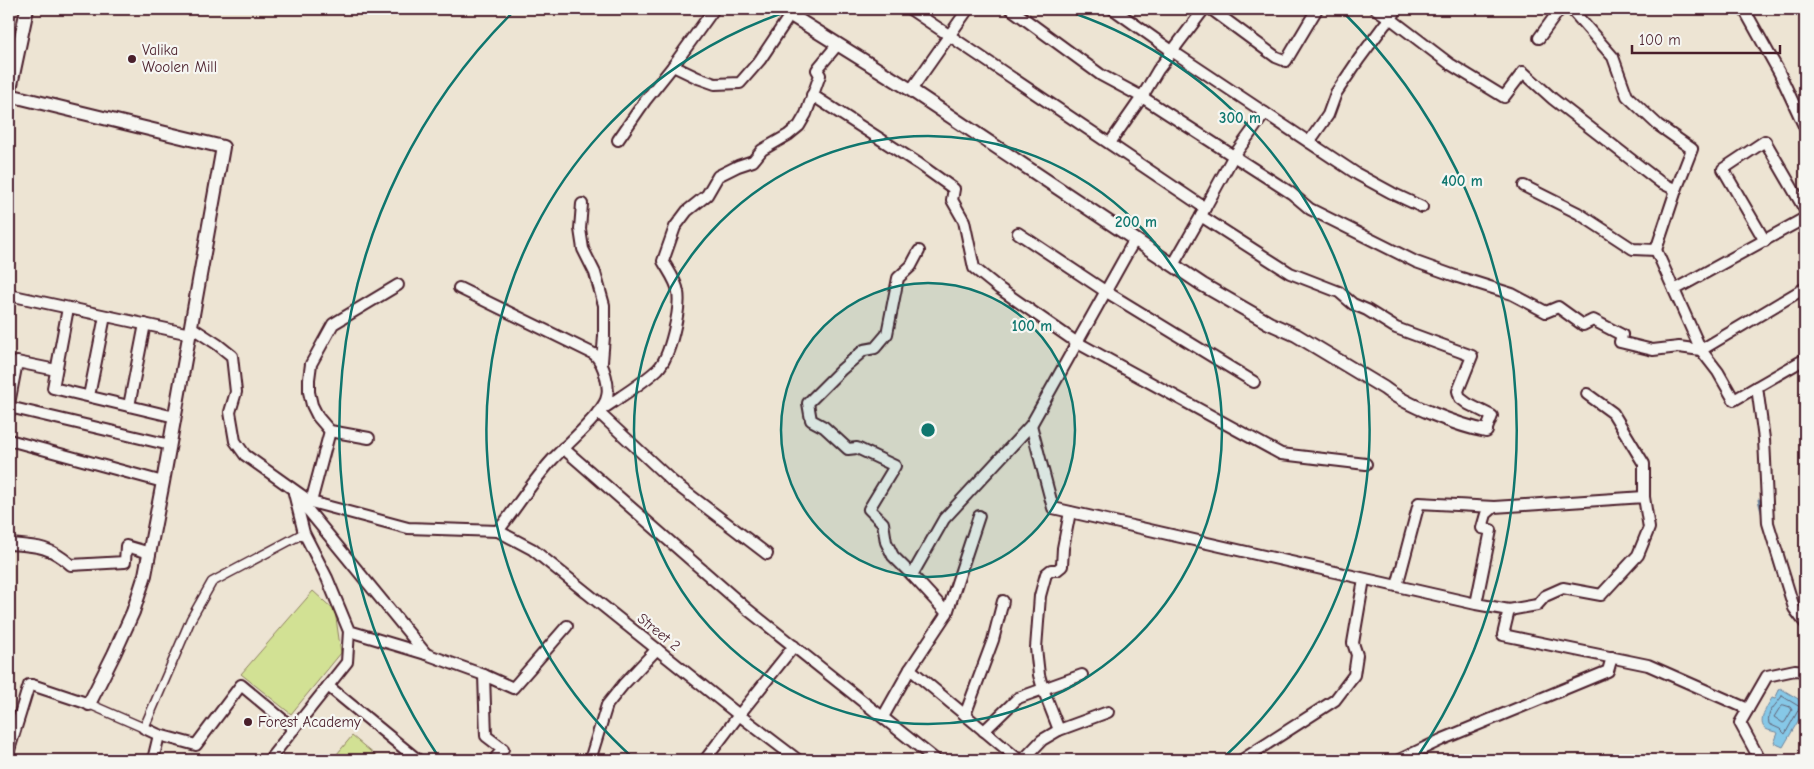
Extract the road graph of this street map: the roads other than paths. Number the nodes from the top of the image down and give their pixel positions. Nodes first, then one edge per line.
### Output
1 (26, 9) edge
2 (714, 9) edge
3 (910, 9) edge
4 (968, 9) edge
5 (1011, 9) edge
6 (1113, 9) edge
7 (1204, 9) edge
8 (1211, 9) edge
9 (1317, 9) edge
10 (1376, 9) edge
11 (1397, 9) edge
12 (1560, 9) edge
13 (1571, 9) edge
14 (1744, 9) edge
15 (785, 12) edge
16 (1391, 19) junction
17 (950, 35) junction
18 (1539, 38) dead end
19 (838, 44) junction
20 (1172, 50) junction
21 (673, 66) junction
22 (911, 90) junction
23 (9, 95) edge
24 (812, 95) junction
25 (1142, 97) junction
26 (1266, 113) junction
27 (1805, 128) edge
28 (618, 140) dead end
29 (1309, 142) junction
30 (1110, 143) junction
31 (1234, 157) junction
32 (1524, 186) dead end
33 (1676, 190) junction
34 (582, 204) dead end
35 (1422, 206) dead end
36 (1805, 210) edge
37 (1203, 212) junction
38 (1805, 218) edge
39 (1018, 232) dead end
40 (1135, 239) junction
41 (1765, 241) junction
42 (1656, 250) junction
43 (919, 251) dead end
44 (1173, 265) junction
45 (398, 285) dead end
46 (459, 288) dead end
47 (1805, 288) edge
48 (1674, 290) junction
49 (1105, 291) junction
50 (9, 295) edge
51 (68, 308) junction
52 (105, 316) junction
53 (144, 324) junction
54 (190, 330) junction
55 (1076, 342) junction
56 (1700, 350) junction
57 (1805, 360) edge
58 (602, 362) junction
59 (56, 370) junction
60 (1254, 382) dead end
61 (1757, 387) junction
62 (1587, 394) dead end
63 (89, 396) junction
64 (9, 405) edge
65 (129, 406) junction
66 (598, 412) junction
67 (175, 417) junction
68 (1031, 425) junction
69 (330, 431) junction
70 (1486, 432) joint
71 (369, 438) dead end
72 (9, 440) edge
73 (170, 445) junction
74 (563, 448) junction
75 (1366, 464) dead end
76 (163, 482) junction
77 (1644, 496) junction
78 (311, 502) junction
79 (1494, 507) junction
80 (1070, 512) junction
81 (979, 516) dead end
82 (498, 531) junction
83 (304, 534) junction
84 (9, 544) edge
85 (150, 553) junction
86 (767, 554) dead end
87 (912, 575) junction
88 (1364, 579) junction
89 (1398, 586) junction
90 (1002, 601) dead end
91 (1476, 604) junction
92 (1509, 610) junction
93 (947, 613) junction
94 (1805, 623) edge
95 (567, 626) dead end
96 (349, 631) junction
97 (794, 646) junction
98 (657, 649) junction
99 (426, 654) junction
100 (1612, 657) junction
101 (910, 668) junction
102 (1805, 671) edge
103 (484, 675) junction
104 (1082, 675) dead end
105 (328, 686) junction
106 (1043, 689) junction
107 (89, 704) junction
108 (1748, 709) junction
109 (1108, 712) dead end
110 (739, 715) junction
111 (965, 715) junction
112 (883, 717) junction
113 (144, 728) junction
114 (294, 729) junction
115 (1058, 730) junction
116 (984, 731) junction
117 (159, 735) junction
118 (9, 750) edge
119 (1250, 758) edge
120 (154, 760) edge
121 (269, 760) edge
122 (418, 760) edge
123 (494, 760) edge
124 (590, 760) edge
125 (705, 760) edge
126 (798, 760) edge
127 (936, 760) edge
128 (1019, 760) edge
129 (1023, 760) edge
130 (1399, 760) edge
131 (1760, 760) edge

1 - 23 street
2 - 21 street
3 - 17 street
4 - 17 street
5 - 25 street
6 - 20 street
7 - 20 street
8 - 9 street
10 - 16 street
11 - 16 street
12 - 18 street
13 - 33 street
14 - 27 street
15 - 19 street
15 - 21 street
16 - 29 street
16 - 33 street
17 - 22 street
17 - 30 street
19 - 22 street
19 - 24 street
20 - 25 street
20 - 26 street
21 - 28 street
22 - 40 street
23 - 54 street
24 - 55 street
24 - 66 street
25 - 30 street
25 - 31 street
26 - 29 street
26 - 31 street
29 - 35 street
30 - 37 street
31 - 37 street
31 - 56 street
32 - 42 street
33 - 42 street
34 - 58 street
36 - 41 street
37 - 44 street
37 - 70 street
38 - 41 street
39 - 49 street
40 - 44 street
40 - 49 street
41 - 48 street
42 - 48 street
43 - 87 street
44 - 70 street
45 - 69 street
46 - 58 street
47 - 56 street
48 - 56 street
49 - 55 street
49 - 60 street
50 - 51 street
51 - 52 street
51 - 59 street
52 - 53 street
52 - 63 street
53 - 54 street
53 - 65 street
54 - 67 street
54 - 78 street
55 - 68 street
55 - 75 street
56 - 61 street
57 - 61 street
58 - 66 street
59 - 63 street
59 - 64 street
61 - 94 street
62 - 77 street
63 - 65 street
64 - 73 street
65 - 67 street
66 - 74 street
66 - 86 street
67 - 73 street
68 - 80 street
68 - 87 street
69 - 71 street
69 - 78 street
72 - 76 street
73 - 76 street
74 - 82 street
74 - 97 street
76 - 85 street
77 - 79 street
77 - 92 street
78 - 82 street
79 - 89 street
79 - 91 street
80 - 88 street
80 - 106 street
81 - 93 street
82 - 98 street, Street 2
83 - 96 street
83 - 99 street
83 - 113 street
84 - 85 street
85 - 107 street
87 - 93 street
88 - 89 street
88 - 119 street
89 - 91 street
90 - 111 street
91 - 92 street
92 - 100 street
93 - 101 street
95 - 103 street
96 - 99 street
96 - 105 street
97 - 110 street
97 - 112 street
98 - 110 street, Street 2
98 - 124 street
99 - 103 street
100 - 108 street
100 - 130 street
101 - 111 street
101 - 112 street
102 - 108 street
103 - 123 street
104 - 106 street
105 - 114 street
105 - 122 street
106 - 115 street
106 - 116 street
107 - 113 street
107 - 118 street
108 - 131 street
109 - 115 street
110 - 125 street
110 - 126 street, Street 2
111 - 116 street
112 - 127 street
113 - 117 street
114 - 117 street
114 - 121 street
115 - 129 street
116 - 128 street
117 - 120 street

